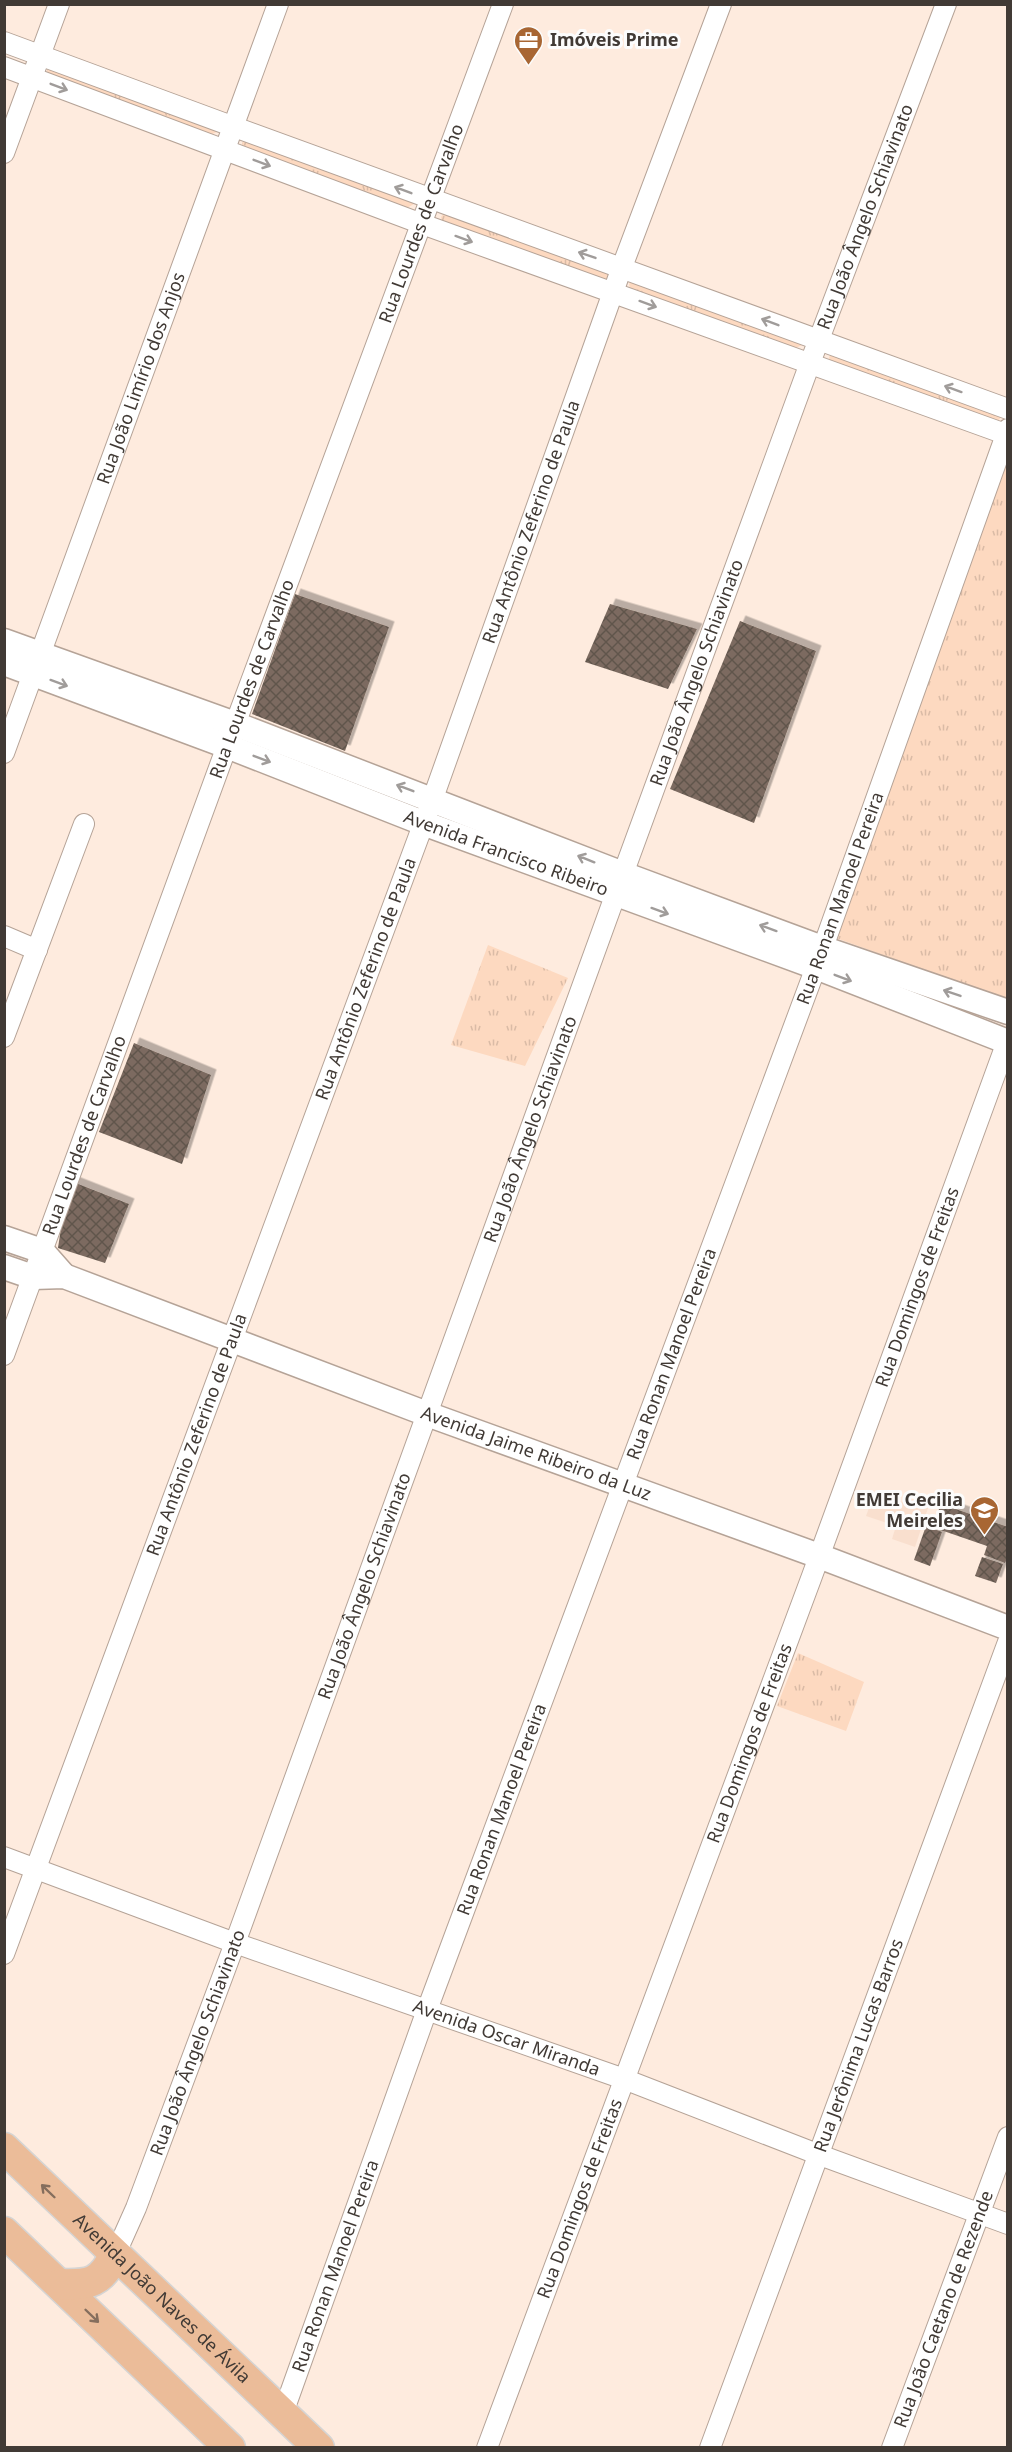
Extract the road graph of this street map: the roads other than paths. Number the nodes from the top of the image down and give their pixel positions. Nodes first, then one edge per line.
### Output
1 (59, 4) edge
2 (278, 4) edge
3 (503, 4) edge
4 (721, 4) edge
5 (946, 4) edge
6 (4, 42) edge
7 (40, 55) junction
8 (4, 67) edge
9 (33, 77) junction
10 (232, 125) junction
11 (224, 149) junction
12 (4, 153) edge
13 (430, 200) junction
14 (422, 224) junction
15 (622, 267) junction
16 (614, 292) junction
17 (819, 341) junction
18 (810, 363) junction
19 (1008, 409) edge
20 (1007, 433) edge
21 (4, 641) edge
22 (4, 663) edge
23 (37, 664) junction
24 (231, 735) junction
25 (4, 753) edge
26 (433, 798) junction
27 (423, 823) junction
28 (84, 824) dead end
29 (619, 884) junction
30 (4, 936) edge
31 (37, 950) junction
32 (819, 958) junction
33 (1008, 1012) edge
34 (4, 1038) edge
35 (1007, 1041) edge
36 (4, 1238) edge
37 (42, 1251) junction
38 (4, 1267) edge
39 (64, 1276) junction
40 (33, 1277) junction
41 (233, 1341) junction
42 (4, 1355) edge
43 (427, 1414) junction
44 (622, 1486) junction
45 (819, 1556) junction
46 (1008, 1628) edge
47 (1008, 1642) edge
48 (4, 1857) edge
49 (36, 1870) junction
50 (235, 1943) junction
51 (4, 1954) edge
52 (427, 2010) junction
53 (624, 2079) junction
54 (1008, 2137) edge
55 (4, 2148) edge
56 (817, 2154) junction
57 (979, 2213) junction
58 (1008, 2224) edge
59 (4, 2232) edge
60 (115, 2255) junction
61 (60, 2284) junction
62 (283, 2413) junction
63 (230, 2448) edge
64 (320, 2448) edge
65 (487, 2448) edge
66 (710, 2448) edge
67 (892, 2448) edge

1 - 7 street
2 - 10 street, Rua João Limírio dos Anjos
3 - 13 street, Rua Lourdes de Carvalho
4 - 15 street, Rua Antônio Zeferino de Paula
5 - 17 street, Rua João Ângelo Schiavinato
6 - 7 street
7 - 9 street
7 - 10 street
8 - 9 street
9 -> 11 street
9 - 12 street
10 - 11 street, Rua João Limírio dos Anjos
13 -> 10 street
11 -> 14 street
11 - 23 street, Rua João Limírio dos Anjos
13 - 14 street, Rua Lourdes de Carvalho
15 -> 13 street
14 -> 16 street
14 - 24 street, Rua Lourdes de Carvalho
15 - 16 street, Rua Antônio Zeferino de Paula
17 -> 15 street
16 -> 18 street
16 - 26 street, Rua Antônio Zeferino de Paula
17 - 18 street, Rua João Ângelo Schiavinato
19 -> 17 street
18 - 20 street
18 - 29 street, Rua João Ângelo Schiavinato
20 - 32 street, Rua Ronan Manoel Pereira
21 - 23 street, Avenida Francisco Ribeiro
22 - 23 street, Avenida Francisco Ribeiro
23 - 24 street, Avenida Francisco Ribeiro
23 - 25 street, Rua João Limírio dos Anjos
26 -> 24 street, Avenida Francisco Ribeiro
24 -> 27 street, Avenida Francisco Ribeiro
24 - 37 street, Rua Lourdes de Carvalho
26 - 27 street, Rua Antônio Zeferino de Paula
29 -> 26 street, Avenida Francisco Ribeiro
27 - 29 street, Avenida Francisco Ribeiro
27 - 41 street, Rua Antônio Zeferino de Paula
28 - 31 street
29 - 32 street, Avenida Francisco Ribeiro
29 - 43 street, Rua João Ângelo Schiavinato
30 - 31 street
31 - 34 street
33 -> 32 street, Avenida Francisco Ribeiro
32 -> 35 street, Avenida Francisco Ribeiro
32 - 44 street, Rua Ronan Manoel Pereira
35 - 45 street, Rua Domingos de Freitas
36 - 37 street, Avenida Jaime Ribeiro da Luz
37 - 39 street, Avenida Jaime Ribeiro da Luz
37 - 40 street, Rua Lourdes de Carvalho
38 - 40 street, Avenida Jaime Ribeiro da Luz
39 - 40 street, Avenida Jaime Ribeiro da Luz
39 - 41 street, Avenida Jaime Ribeiro da Luz
40 - 42 street, Rua Lourdes de Carvalho
41 - 43 street, Avenida Jaime Ribeiro da Luz
41 - 49 street, Rua Antônio Zeferino de Paula
43 - 44 street, Avenida Jaime Ribeiro da Luz
43 - 50 street, Rua João Ângelo Schiavinato
44 - 45 street, Avenida Jaime Ribeiro da Luz
44 - 52 street, Rua Ronan Manoel Pereira
45 - 46 street, Avenida Jaime Ribeiro da Luz
45 - 53 street, Rua Domingos de Freitas
47 - 56 street, Rua Jerônima Lucas Barros
48 - 49 street, Avenida Oscar Miranda
49 - 50 street, Avenida Oscar Miranda
49 - 51 street, Rua Antônio Zeferino de Paula
50 - 52 street, Avenida Oscar Miranda
50 - 60 street, Rua João Ângelo Schiavinato
52 - 53 street, Avenida Oscar Miranda
52 - 62 street, Rua Ronan Manoel Pereira
53 - 56 street, Avenida Oscar Miranda
53 - 65 street, Rua Domingos de Freitas
54 - 57 street, Rua João Caetano de Rezende
60 -> 55 main road, Avenida João Naves de Ávila
56 - 57 street, Avenida Oscar Miranda
56 - 66 street, Rua Jerônima Lucas Barros
57 - 58 street, Avenida Oscar Miranda
57 - 67 street, Rua João Caetano de Rezende
59 - 61 main road
60 - 61 main road
60 - 62 main road, Avenida João Naves de Ávila
61 -> 63 main road
62 - 64 main road, Avenida João Naves de Ávila

